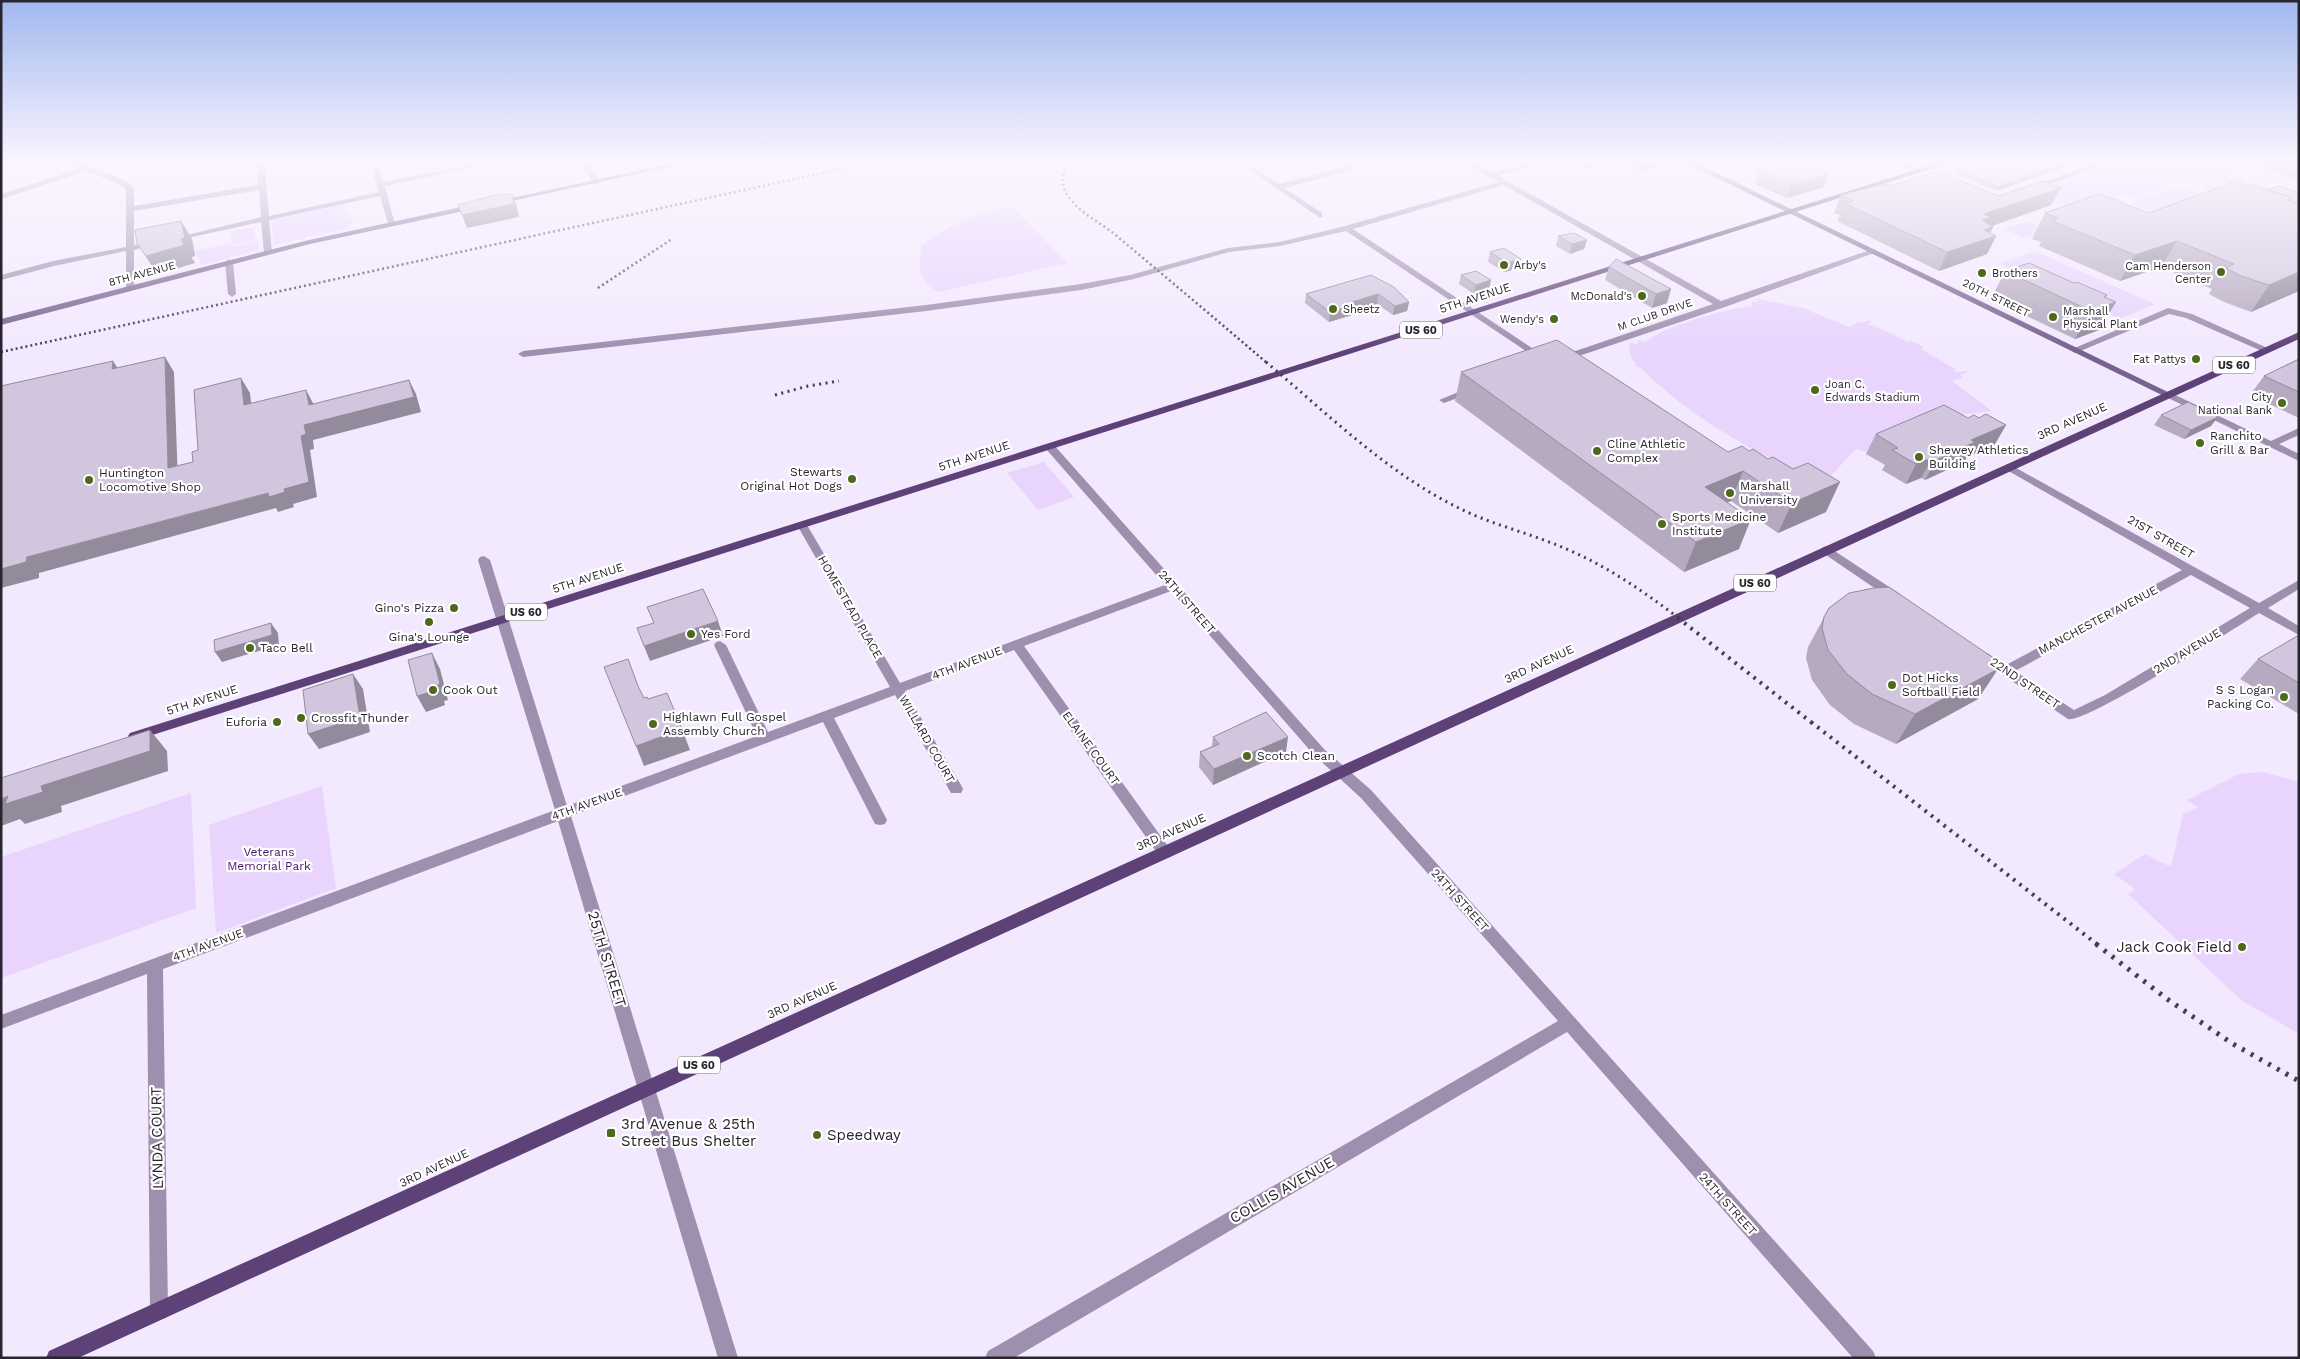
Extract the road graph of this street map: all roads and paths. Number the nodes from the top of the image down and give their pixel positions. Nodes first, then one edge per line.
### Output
1 (131, 223) edge
2 (249, 223) edge
3 (265, 223) edge
4 (390, 223) edge
5 (1363, 223) edge
6 (1576, 223) edge
7 (1755, 223) edge
8 (1814, 223) edge
9 (1347, 228) junction
10 (130, 248) junction
11 (268, 252) junction
12 (1873, 252) junction
13 (1641, 260) junction
14 (229, 262) junction
15 (1, 278) edge
16 (130, 288) junction
17 (232, 294) dead end
18 (1722, 305) junction
19 (1473, 313) junction
20 (1, 322) edge
21 (2299, 335) edge
22 (2075, 350) junction
23 (2267, 350) junction
24 (523, 354) dead end
25 (1549, 364) junction
26 (1537, 368) edge
27 (1483, 386) edge
28 (2169, 395) junction
29 (1444, 400) dead end
30 (2299, 431) edge
31 (2272, 444) junction
32 (1050, 447) junction
33 (2299, 458) edge
34 (2009, 467) junction
35 (802, 525) junction
36 (1827, 550) junction
37 (484, 560) dead end
38 (2191, 570) junction
39 (2299, 584) edge
40 (1174, 586) junction
41 (1904, 602) edge
42 (2258, 608) junction
43 (504, 619) junction
44 (2299, 631) edge
45 (1016, 644) junction
46 (720, 645) dead end
47 (1974, 650) edge
48 (2006, 671) junction
49 (898, 689) junction
50 (826, 715) junction
51 (2073, 716) joint
52 (765, 738) junction
53 (121, 740) edge
54 (1342, 772) junction
55 (956, 789) dead end
56 (562, 814) junction
57 (880, 820) dead end
58 (1165, 853) junction
59 (155, 965) junction
60 (1, 1022) edge
61 (1568, 1023) junction
62 (647, 1089) junction
63 (159, 1311) junction
64 (56, 1358) edge
65 (728, 1358) edge
66 (995, 1358) edge
67 (1866, 1358) edge

1 - 10 street
2 - 10 street
3 - 11 street
4 - 11 main road, 8TH AVENUE
5 - 9 street
6 - 13 street
7 - 13 main road, 5TH AVENUE / US 60
8 - 12 main road, 20TH STREET
9 - 19 street
9 - 24 street
10 - 15 street
10 - 16 street
11 - 14 main road, 8TH AVENUE
12 - 18 street, M CLUB DRIVE
12 - 22 main road, 20TH STREET
13 - 18 street
13 - 19 main road, 5TH AVENUE / US 60
14 - 16 main road, 8TH AVENUE
14 - 17 street
16 - 20 main road, 8TH AVENUE
18 - 25 street, M CLUB DRIVE
19 - 25 street
19 - 32 main road, 5TH AVENUE / US 60
21 - 23 main road, 3RD AVENUE / US 60
22 - 23 street
22 - 28 main road, 20TH STREET
23 - 28 main road, 3RD AVENUE / US 60
25 - 26 street, M CLUB DRIVE
27 - 29 street
28 - 31 street, 20TH STREET
28 - 34 main road, 3RD AVENUE / US 60
30 - 31 street
31 - 33 street, 20TH STREET
32 - 35 main road, 5TH AVENUE / US 60
32 - 40 street, 24TH STREET
34 - 36 main road, 3RD AVENUE / US 60
34 - 38 street, 21ST STREET
35 - 43 main road, 5TH AVENUE / US 60
35 - 49 street, HOMESTEAD PLACE
36 - 41 street
36 - 54 main road, 3RD AVENUE / US 60
37 - 43 street, 25TH STREET
38 - 42 street, 21ST STREET
38 - 48 street, MANCHESTER AVENUE
39 - 42 street, 2ND AVENUE
40 - 45 street, 4TH AVENUE
40 - 54 street, 24TH STREET
42 - 44 street, 21ST STREET
42 - 51 street, 2ND AVENUE
43 - 53 main road, 5TH AVENUE / US 60
43 - 56 street, 25TH STREET
45 - 49 street, 4TH AVENUE
45 - 58 street, ELAINE COURT
46 - 52 street
47 - 48 street, 22ND STREET
48 - 51 street, 22ND STREET
49 - 50 street, 4TH AVENUE
49 - 55 street, WILLARD COURT
50 - 52 street, 4TH AVENUE
50 - 57 street
52 - 56 street, 4TH AVENUE
54 - 58 main road, 3RD AVENUE / US 60
54 - 61 street, 24TH STREET
56 - 59 street, 4TH AVENUE
56 - 62 street, 25TH STREET
58 - 62 main road, 3RD AVENUE / US 60
59 - 60 street, 4TH AVENUE
59 - 63 street, LYNDA COURT
61 - 66 street, COLLIS AVENUE
61 - 67 street, 24TH STREET
62 - 63 main road, 3RD AVENUE / US 60
62 - 65 street, 25TH STREET
63 - 64 main road, 3RD AVENUE / US 60

